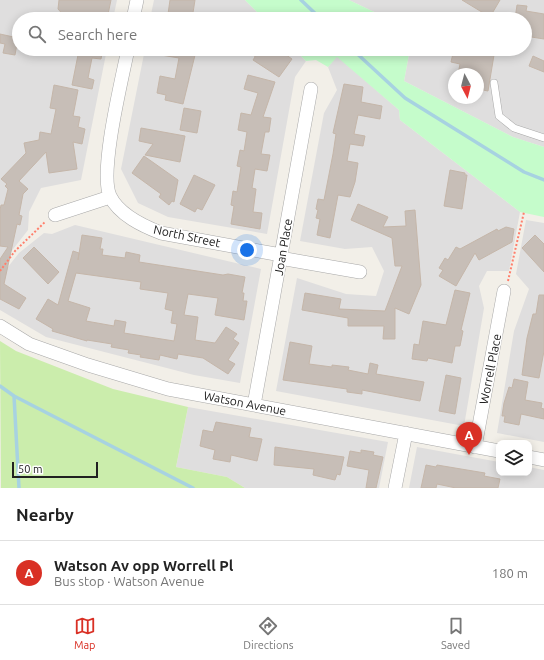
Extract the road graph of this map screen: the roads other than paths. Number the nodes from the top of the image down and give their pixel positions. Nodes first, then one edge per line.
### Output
1 (137, 0) edge
2 (134, 12) edge
3 (127, 56) edge
4 (494, 83) dead end
5 (311, 89) dead end
6 (544, 138) edge
7 (110, 197) junction
8 (55, 215) dead end
9 (281, 256) junction
10 (360, 272) dead end
11 (504, 291) dead end
12 (0, 326) edge
13 (254, 405) junction
14 (406, 433) junction
15 (475, 447) junction
16 (496, 451) edge
17 (532, 458) edge
18 (544, 460) edge
19 (395, 488) edge

1 - 2 street
3 - 7 street
4 - 6 lane
5 - 9 street, Joan Place
7 - 8 street
7 - 9 street, North Street
9 - 10 street, North Street
9 - 13 street, Joan Place
11 - 15 street, Worrell Place
12 - 13 street, Watson Avenue
13 - 14 street, Watson Avenue
14 - 15 street, Watson Avenue
14 - 19 street
15 - 16 street, Watson Avenue
17 - 18 street

